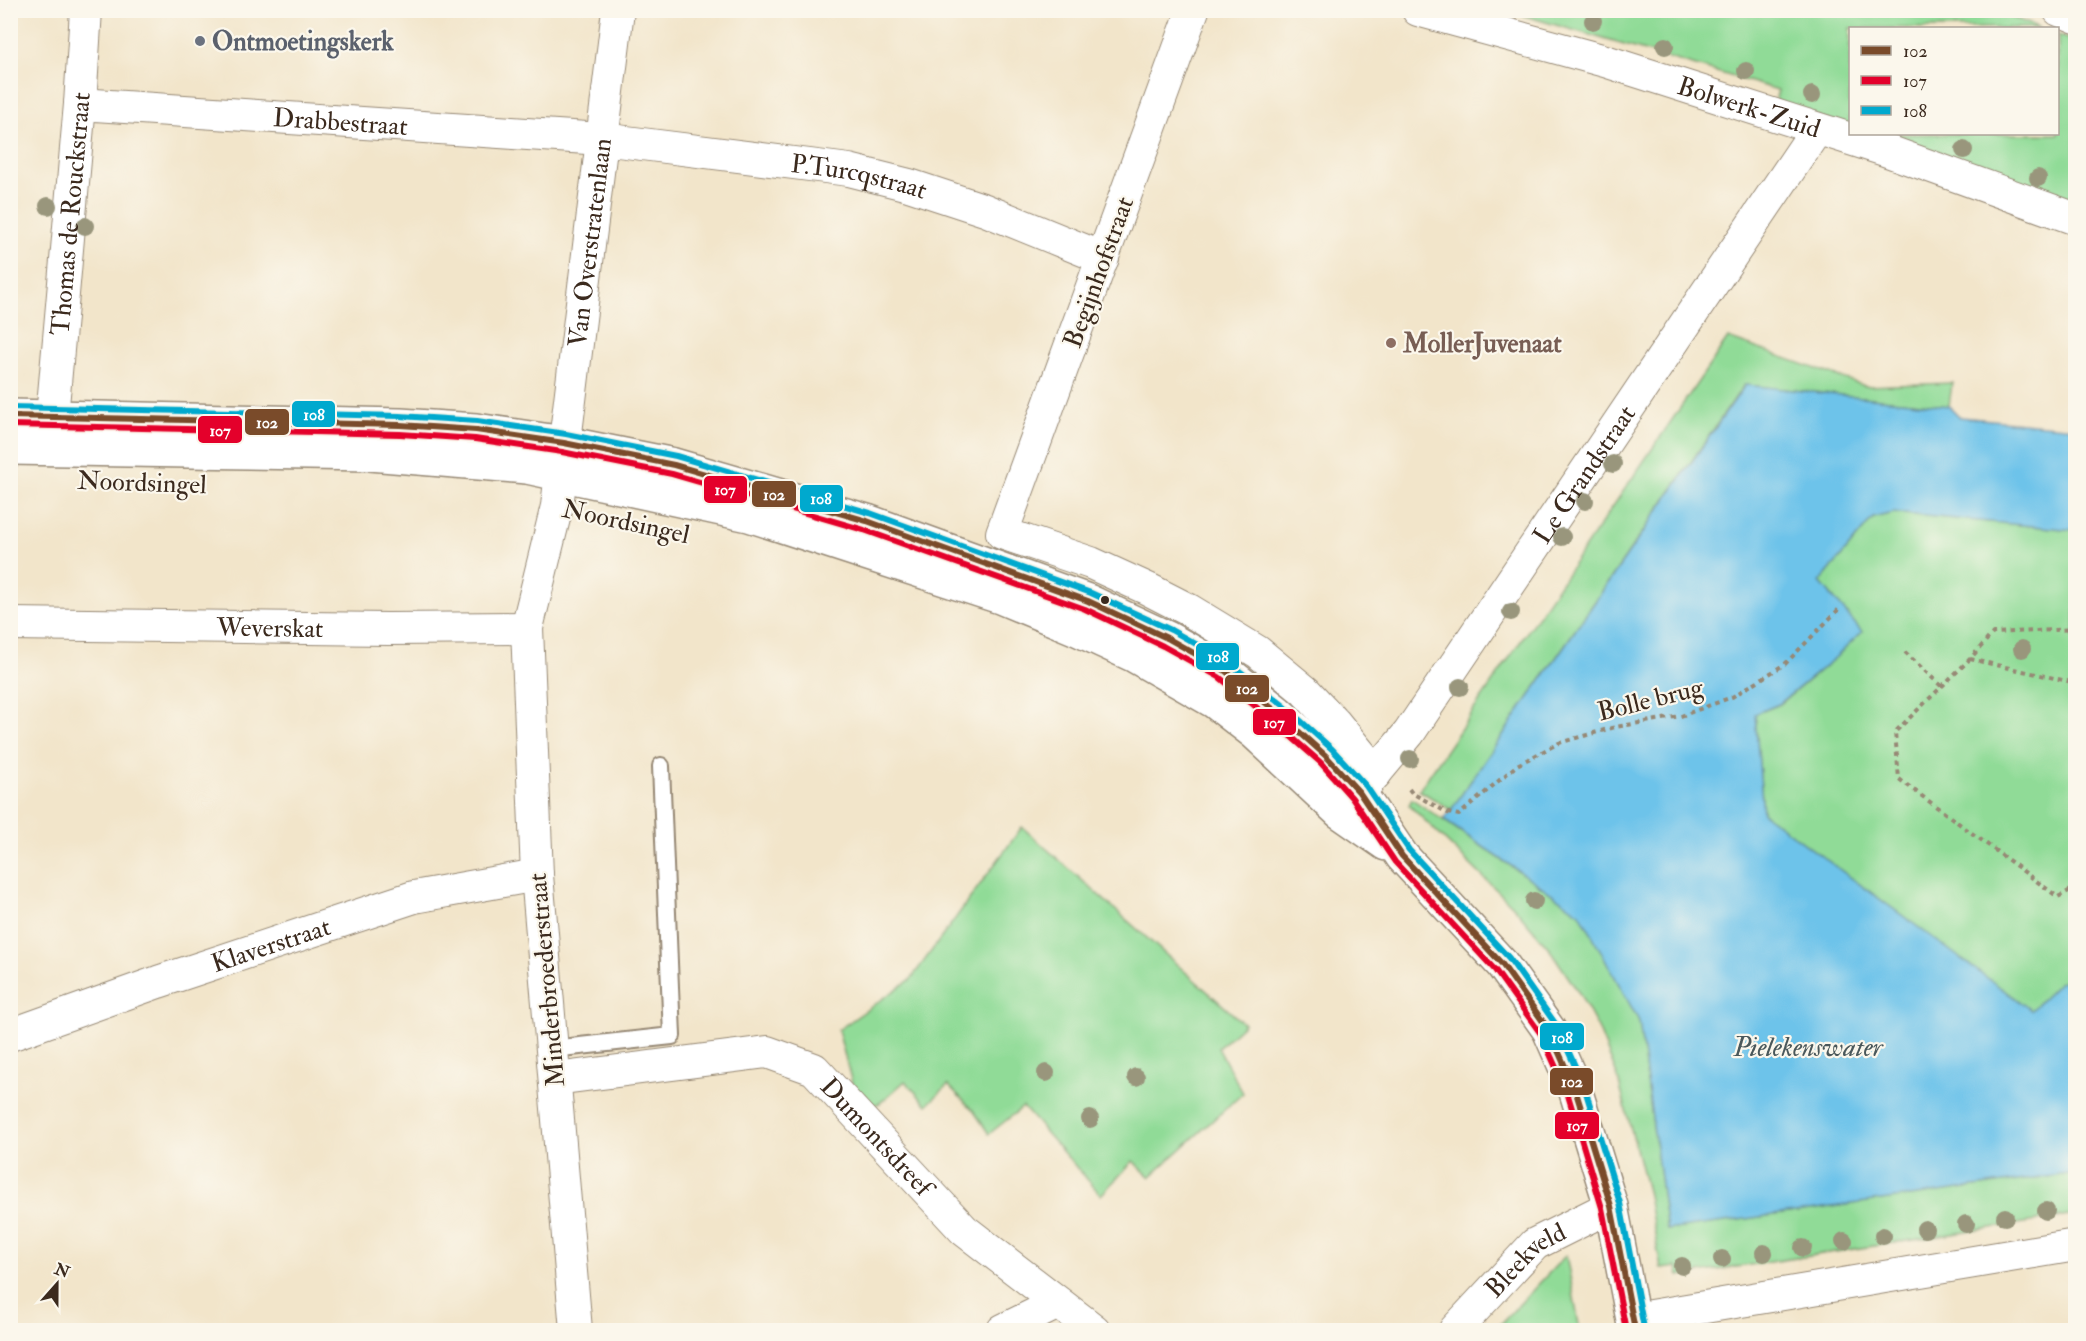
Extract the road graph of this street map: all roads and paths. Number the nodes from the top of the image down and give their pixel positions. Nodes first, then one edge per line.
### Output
1 (86, 10) edge
2 (618, 10) edge
3 (1193, 10) edge
4 (1418, 10) edge
5 (2059, 10) edge
6 (2076, 17) edge
7 (80, 104) junction
8 (1817, 129) junction
9 (602, 139) junction
10 (2076, 219) edge
11 (1104, 258) junction
12 (10, 416) edge
13 (52, 417) junction
14 (10, 448) edge
15 (563, 458) junction
16 (1002, 533) joint
17 (1841, 607) dead end
18 (10, 624) edge
19 (528, 628) junction
20 (2076, 629) edge
21 (1905, 652) dead end
22 (1970, 659) junction
23 (2076, 683) edge
24 (1941, 686) junction
25 (661, 766) dead end
26 (1358, 792) junction
27 (1412, 793) dead end
28 (537, 875) junction
29 (2076, 887) edge
30 (10, 1035) edge
31 (554, 1064) junction
32 (1611, 1206) junction
33 (2076, 1245) edge
34 (1058, 1303) junction
35 (1634, 1325) edge
36 (576, 1330) edge
37 (1003, 1330) edge
38 (1094, 1330) edge
39 (1455, 1330) edge

1 - 7 street, Thomas de Rouckstraat
2 - 9 street, Van Overstratenlaan
3 - 11 street, Begijnhofstraat
4 - 8 street, Bolwerk-Zuid
5 - 6 street
7 - 9 street, Drabbestraat
7 - 13 street, Thomas de Rouckstraat
8 - 10 street, Bolwerk-Zuid
8 - 26 street, Le Grandstraat
9 - 11 street, P.Turcqstraat
9 - 15 street, Van Overstratenlaan
11 - 16 street, Begijnhofstraat
12 - 13 street, Noordsingel
13 - 15 street, Noordsingel
14 - 15 street, Noordsingel
15 - 19 street, Van Overstratenlaan
15 - 26 street, Noordsingel
16 - 26 street, Noordsingel
17 - 27 path, Bolle brug
18 - 19 street, Weverskat
19 - 28 street, Minderbroederstraat
20 - 22 path
21 - 24 path
22 - 23 path
22 - 24 path
24 - 29 path
25 - 31 lane
26 - 32 street, Noordsingel
28 - 30 street, Klaverstraat
28 - 31 street, Minderbroederstraat
31 - 34 street, Dumontsdreef
31 - 36 street, Minderbroederstraat
32 - 35 street, Noordsingel
32 - 39 street, Bleekveld
33 - 35 street
34 - 37 street
34 - 38 street, Dumontsdreef

